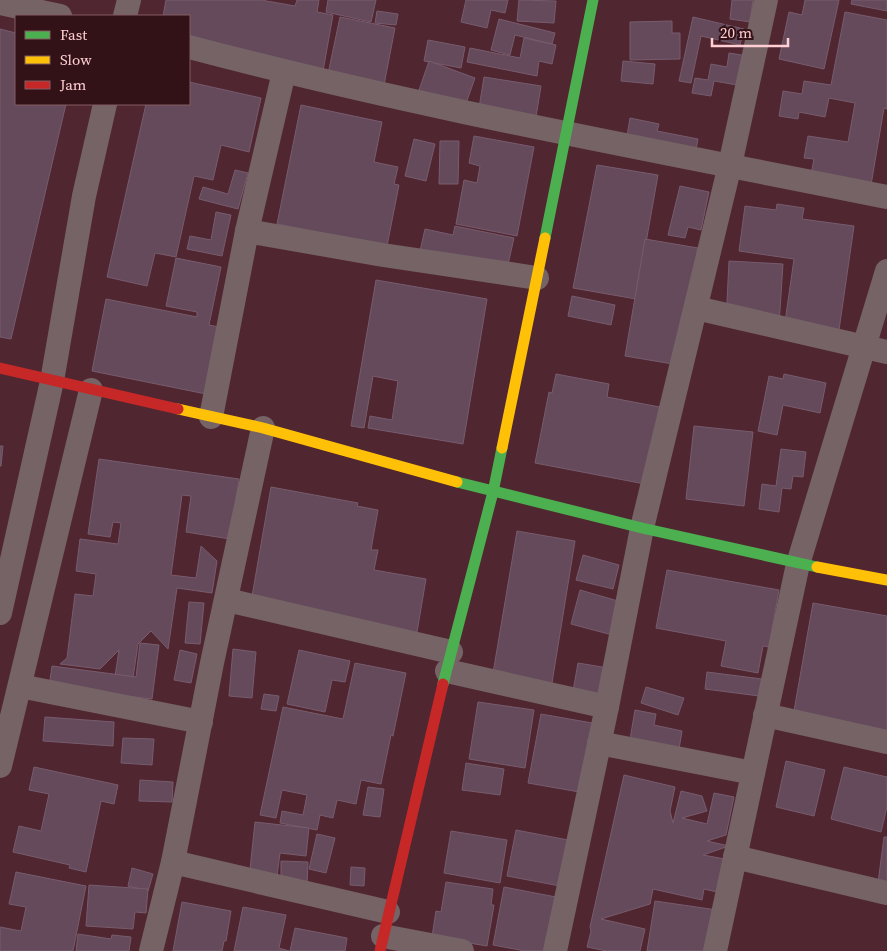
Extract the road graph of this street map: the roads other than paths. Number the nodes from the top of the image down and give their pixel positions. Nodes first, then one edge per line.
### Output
1 (129, 0) edge
2 (593, 0) edge
3 (766, 0) edge
4 (0, 3) edge
5 (55, 15) edge
6 (125, 15) edge
7 (190, 47) edge
8 (284, 72) junction
9 (106, 105) edge
10 (565, 134) junction
11 (730, 165) junction
12 (887, 197) edge
13 (247, 231) junction
14 (887, 271) edge
15 (537, 278) junction
16 (696, 308) junction
17 (864, 346) junction
18 (887, 352) edge
19 (0, 368) edge
20 (52, 381) junction
21 (92, 390) junction
22 (211, 417) junction
23 (263, 428) junction
24 (493, 492) junction
25 (642, 528) junction
26 (798, 564) junction
27 (887, 580) edge
28 (227, 600) junction
29 (0, 613) edge
30 (449, 661) junction
31 (20, 686) junction
32 (607, 707) junction
33 (765, 715) junction
34 (200, 722) junction
35 (887, 742) edge
36 (599, 743) junction
37 (0, 766) edge
38 (753, 773) junction
39 (735, 857) junction
40 (173, 862) junction
41 (887, 893) edge
42 (388, 912) junction
43 (382, 943) edge
44 (151, 951) edge
45 (462, 951) edge
46 (555, 951) edge
47 (715, 951) edge

1 - 6 street
2 - 10 street
3 - 11 street
4 - 5 street
7 - 8 street
8 - 10 street
8 - 13 street
9 - 20 street
10 - 11 street
10 - 15 street
11 - 12 street
11 - 16 street
13 - 15 street
13 - 22 street
14 - 17 street
15 - 24 street
16 - 17 street
16 - 25 street
17 - 18 street
17 - 26 street
19 - 20 street
20 - 21 street
20 - 29 street
21 - 22 street
21 - 31 street
22 - 23 street
23 - 24 street
23 - 28 street
24 - 25 street
24 - 30 street
25 - 26 street
25 - 32 street
26 - 27 street
26 - 33 street
28 - 30 street
28 - 34 street
30 - 32 street
30 - 42 street
31 - 34 street
31 - 37 street
32 - 36 street
33 - 35 street
33 - 38 street
34 - 40 street
36 - 38 street
36 - 46 street
38 - 39 street
39 - 41 street
39 - 47 street
40 - 42 street
40 - 44 street
42 - 43 street
43 - 45 street

